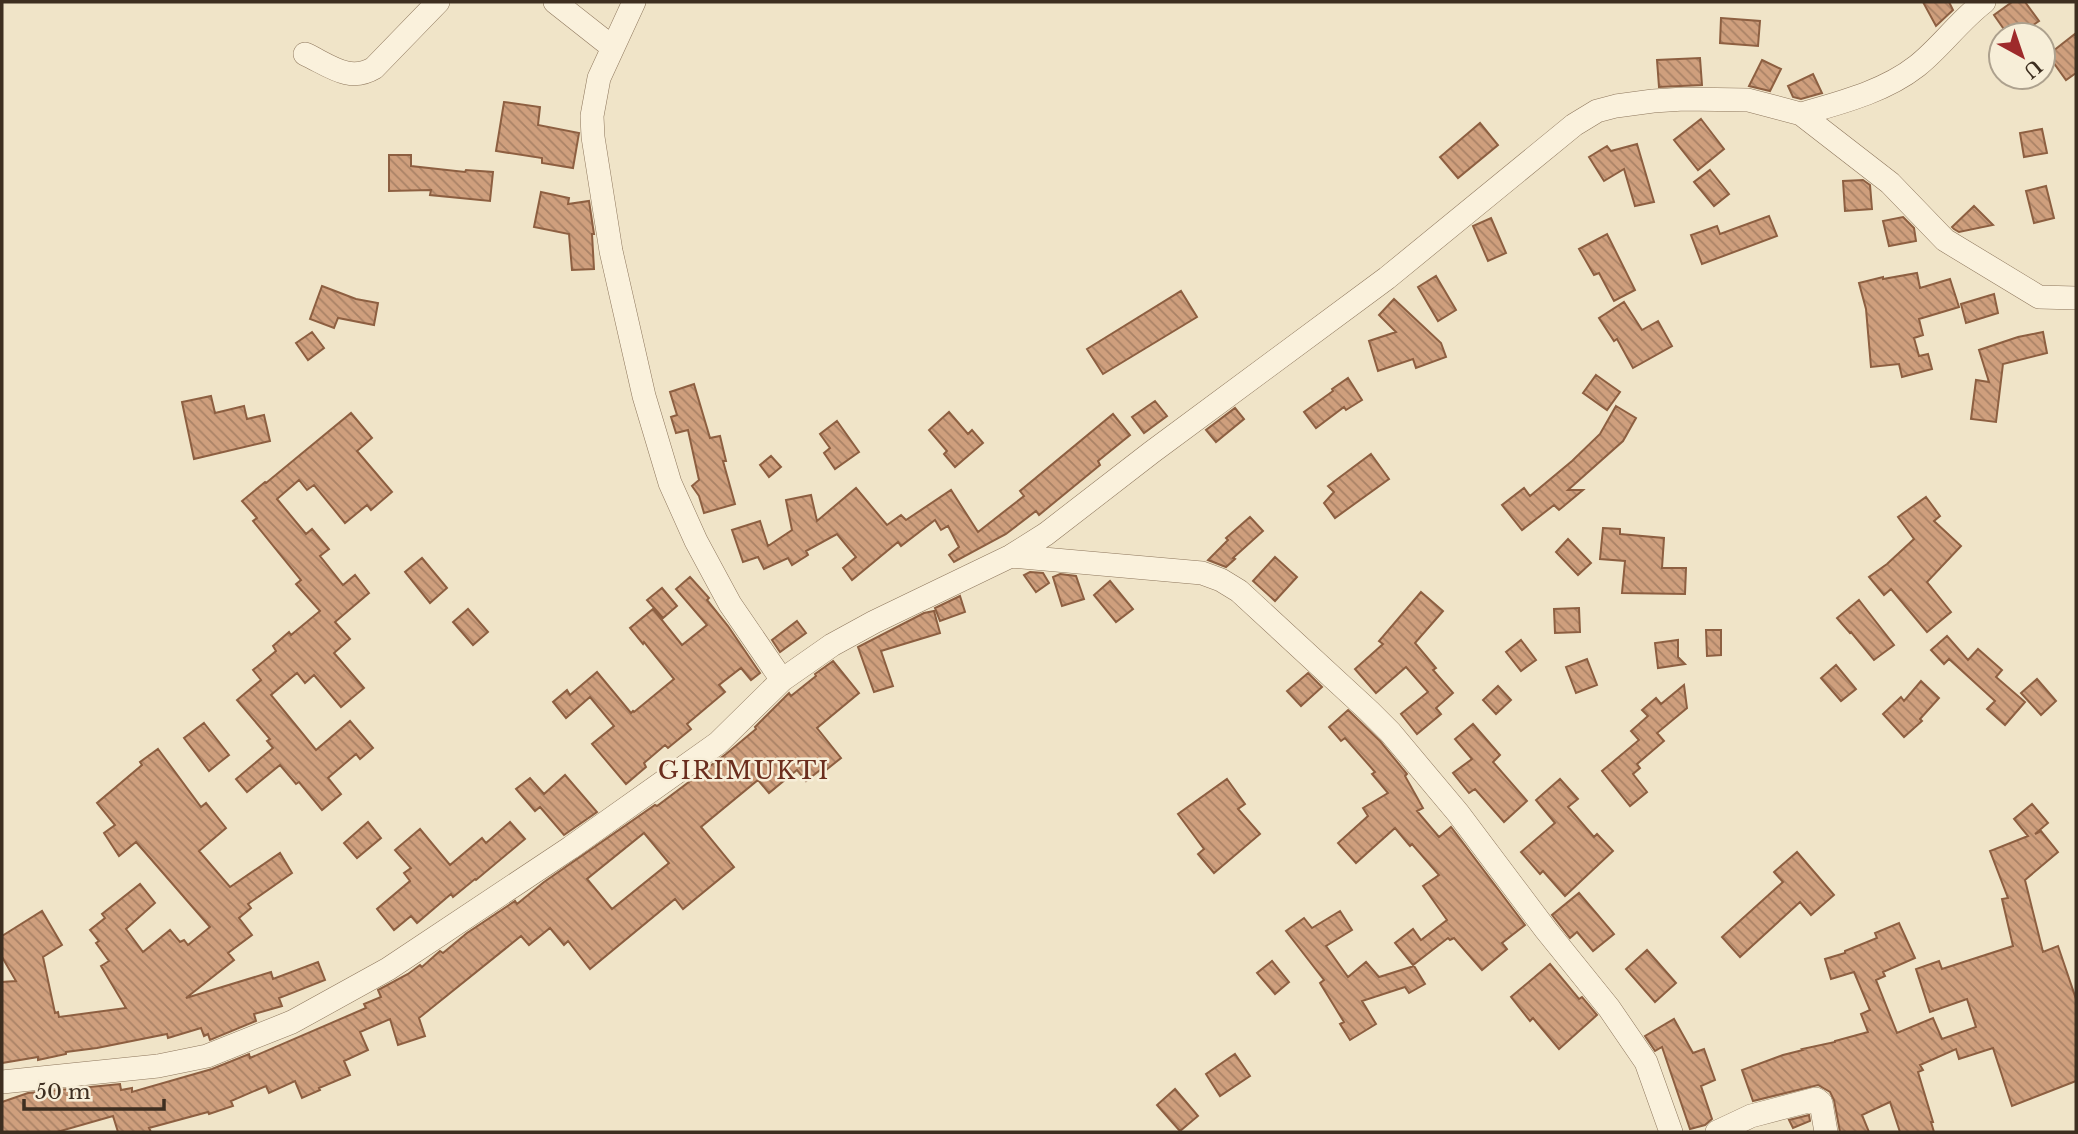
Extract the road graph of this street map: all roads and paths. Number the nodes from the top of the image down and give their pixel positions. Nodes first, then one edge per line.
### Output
1 (438, 2) edge
2 (555, 2) edge
3 (634, 2) edge
4 (1984, 2) edge
5 (612, 47) junction
6 (305, 54) dead end
7 (1801, 114) junction
8 (2076, 298) edge
9 (1011, 556) junction
10 (782, 680) junction
11 (2, 1082) edge
12 (1671, 1132) edge
13 (1717, 1132) edge
14 (1826, 1132) edge

1 - 6 street
2 - 5 street
3 - 5 street
4 - 7 street
5 - 10 street
7 - 8 street
7 - 9 street
9 - 10 street
9 - 12 street
10 - 11 street
13 - 14 street

